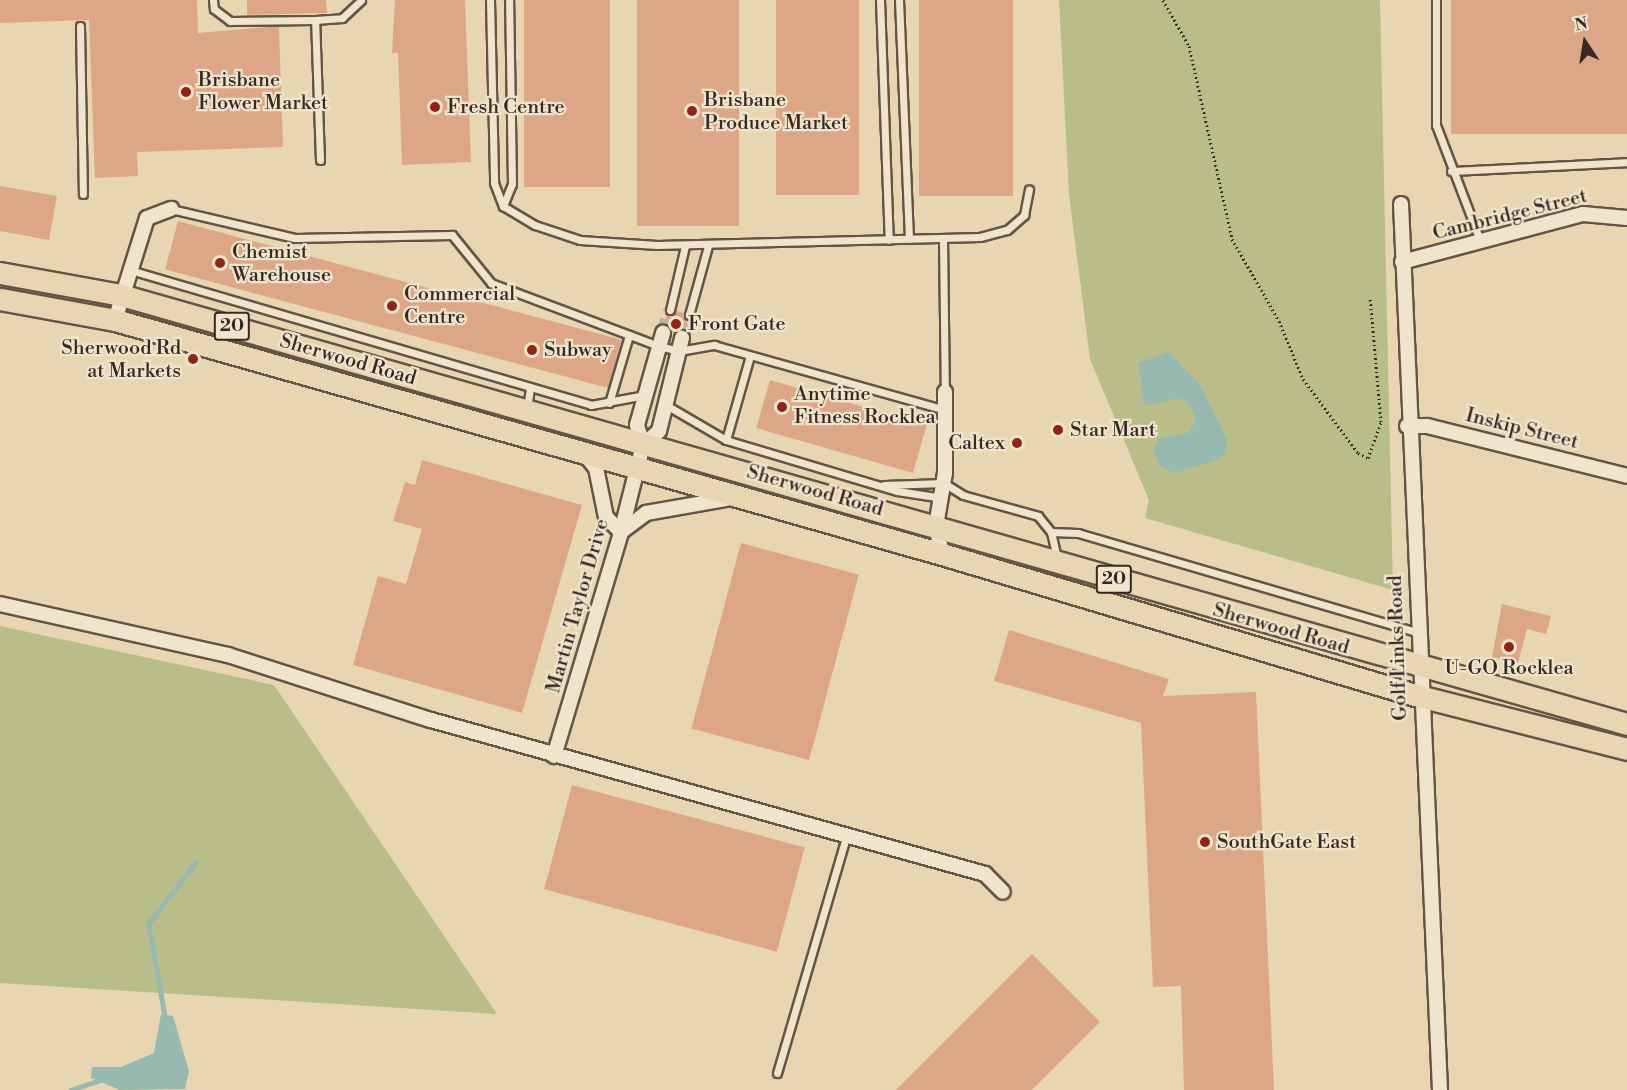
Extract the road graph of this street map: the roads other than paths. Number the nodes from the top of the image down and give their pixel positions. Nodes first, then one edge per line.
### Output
1 (213, 0) edge
2 (360, 0) edge
3 (490, 0) edge
4 (509, 0) edge
5 (880, 0) edge
6 (899, 0) edge
7 (1436, 0) edge
8 (315, 20) junction
9 (80, 26) dead end
10 (320, 160) dead end
11 (1627, 162) edge
12 (1451, 171) junction
13 (1029, 189) dead end
14 (83, 194) dead end
15 (1401, 204) dead end
16 (503, 206) junction
17 (171, 209) joint
18 (1627, 218) edge
19 (943, 238) junction
20 (909, 239) junction
21 (889, 240) junction
22 (1481, 243) junction
23 (685, 246) junction
24 (708, 246) junction
25 (1402, 262) junction
26 (130, 270) junction
27 (0, 273) edge
28 (121, 295) junction
29 (0, 299) edge
30 (670, 310) tunnel mouth
31 (689, 315) tunnel mouth
32 (115, 320) junction
33 (629, 335) junction
34 (661, 340) junction
35 (681, 345) junction
36 (750, 356) junction
37 (530, 387) junction
38 (945, 392) joint
39 (645, 395) junction
40 (609, 403) junction
41 (666, 405) junction
42 (945, 410) junction
43 (527, 412) junction
44 (1407, 426) junction
45 (726, 440) junction
46 (643, 445) junction
47 (583, 452) junction
48 (637, 467) junction
49 (1627, 476) edge
50 (944, 483) junction
51 (884, 485) junction
52 (739, 496) junction
53 (942, 498) junction
54 (936, 526) junction
55 (621, 532) junction
56 (1051, 532) junction
57 (942, 554) junction
58 (1060, 563) junction
59 (0, 604) edge
60 (1417, 632) junction
61 (1418, 669) junction
62 (1419, 696) junction
63 (1627, 724) edge
64 (1627, 749) edge
65 (554, 756) junction
66 (847, 834) junction
67 (1003, 892) dead end
68 (777, 1072) dead end
69 (1440, 1090) edge

1 - 8 lane
2 - 8 lane
3 - 16 lane
4 - 16 lane
5 - 21 lane
6 - 20 lane
7 - 12 lane
8 - 10 lane
9 - 14 lane
11 - 12 lane
12 - 22 lane
13 - 19 lane
15 - 25 street, Golf Links Road
16 - 23 lane
17 - 26 street
17 - 33 lane
18 - 22 street, Cambridge Street
19 - 20 lane
19 - 38 lane
20 - 21 lane
21 - 24 lane
22 - 25 street, Cambridge Street
23 - 24 lane
23 - 30 lane
24 - 31 lane
25 - 44 street, Golf Links Road
26 - 28 street
26 - 37 lane
27 - 28 main road, Sherwood Road / 20
28 - 32 street
28 - 43 main road, Sherwood Road / 20
29 - 32 main road, Sherwood Road / 20
32 - 47 main road, Sherwood Road / 20
33 - 34 lane
33 - 40 lane
34 - 35 lane
34 - 39 street
35 - 36 lane
35 - 41 street
36 - 42 lane
36 - 45 lane
37 - 40 lane
37 - 43 lane
38 - 42 street
39 - 40 lane
39 - 46 street
41 - 45 lane
41 - 46 street
42 - 50 street
43 - 46 main road, Sherwood Road / 20
44 - 49 street, Inskip Street
44 - 60 street, Golf Links Road
45 - 51 lane
46 - 48 street, Martin Taylor Drive
46 - 54 main road, Sherwood Road / 20
47 - 48 main road, Sherwood Road / 20
47 - 55 street
48 - 52 main road, Sherwood Road / 20
48 - 55 street, Martin Taylor Drive
50 - 51 lane
50 - 53 street
50 - 56 lane
51 - 53 lane
52 - 55 street
52 - 57 main road, Sherwood Road / 20
53 - 54 street
54 - 57 street
54 - 58 main road, Sherwood Road / 20
55 - 65 street, Martin Taylor Drive
56 - 58 lane
56 - 60 lane
57 - 62 main road, Sherwood Road / 20
58 - 61 main road, Sherwood Road / 20
59 - 65 street
60 - 61 street, Golf Links Road
61 - 62 street, Golf Links Road
61 - 63 main road, Sherwood Road / 20
62 - 64 main road, Sherwood Road / 20
62 - 69 street, Golf Links Road
65 - 66 street
66 - 67 street
66 - 68 lane

